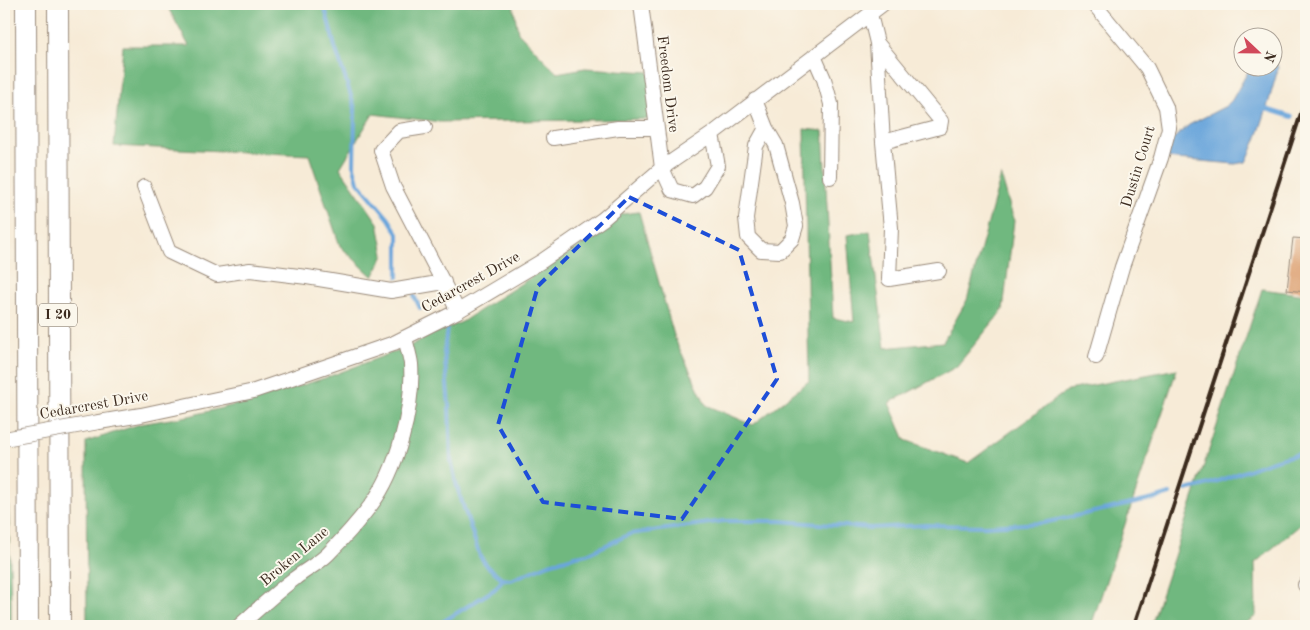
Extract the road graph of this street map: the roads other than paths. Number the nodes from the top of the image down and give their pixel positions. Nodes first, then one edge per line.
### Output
1 (26, 4) edge
2 (58, 4) edge
3 (641, 4) edge
4 (883, 4) edge
5 (1094, 4) edge
6 (870, 14) junction
7 (877, 42) junction
8 (814, 56) junction
9 (756, 100) junction
10 (425, 127) dead end
11 (656, 128) junction
12 (766, 128) junction
13 (712, 134) junction
14 (553, 138) dead end
15 (883, 142) junction
16 (662, 168) junction
17 (830, 177) dead end
18 (144, 187) dead end
19 (939, 270) dead end
20 (444, 282) junction
21 (458, 311) junction
22 (405, 338) junction
23 (1096, 357) dead end
24 (4, 439) edge
25 (28, 626) edge
26 (60, 626) edge
27 (239, 626) edge

1 - 25 highway, I 20
2 - 26 highway, I 20
3 - 11 street, Freedom Drive
4 - 6 street, Cedarcrest Drive
5 - 23 street, Dustin Court
6 - 7 street
6 - 8 street, Cedarcrest Drive
7 - 15 street
7 - 15 street
8 - 9 street, Cedarcrest Drive
8 - 17 street
9 - 12 street
9 - 13 street, Cedarcrest Drive
10 - 20 street
11 - 14 street
11 - 16 street, Freedom Drive
12 - 12 street
13 - 16 street, Cedarcrest Drive
13 - 16 street, Freedom Drive
15 - 19 street
16 - 21 street, Cedarcrest Drive
18 - 20 street
20 - 21 street
21 - 22 street, Cedarcrest Drive
22 - 24 street, Cedarcrest Drive, bridge
22 - 27 street, Broken Lane

